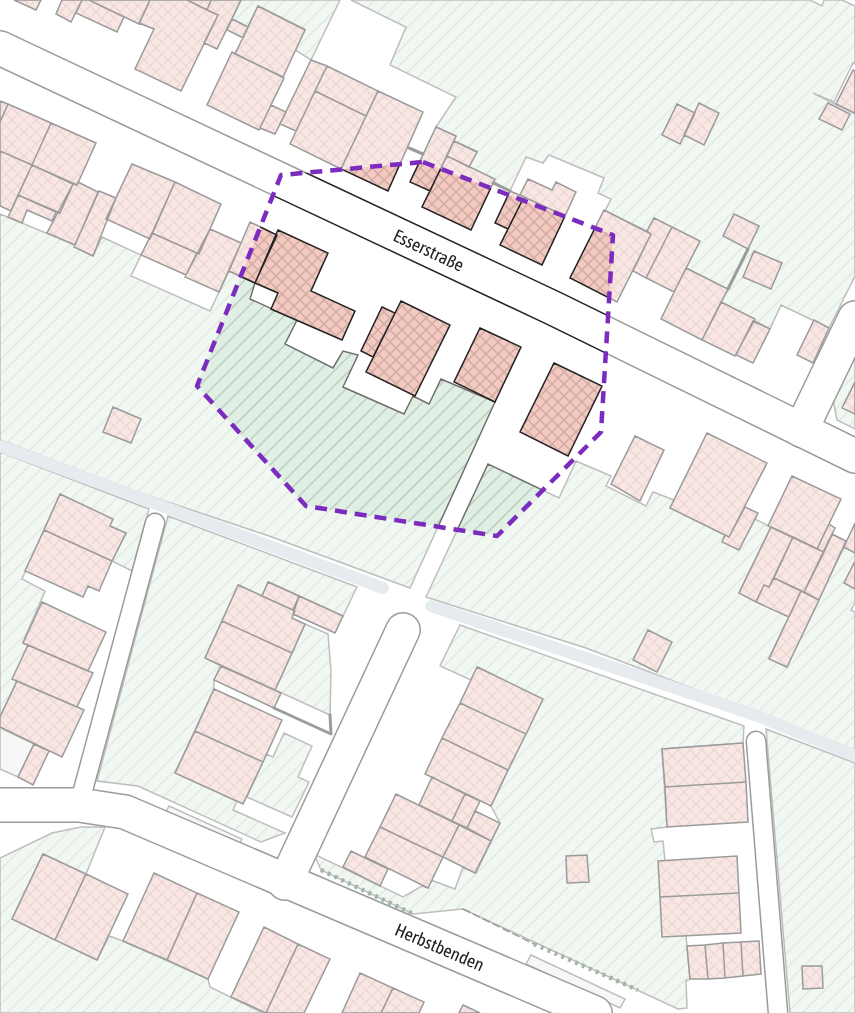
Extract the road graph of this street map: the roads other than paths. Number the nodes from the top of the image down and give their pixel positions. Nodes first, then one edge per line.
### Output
1 (0, 48) edge
2 (855, 318) edge
3 (801, 430) junction
4 (855, 456) edge
5 (155, 523) dead end
6 (403, 630) dead end
7 (756, 741) dead end
8 (78, 805) junction
9 (0, 806) edge
10 (285, 883) junction
11 (595, 1013) edge
12 (778, 1013) edge

1 - 3 street, Esserstraße
2 - 3 street
3 - 4 street, Esserstraße
5 - 8 lane
6 - 10 street
7 - 12 lane
8 - 9 street, Herbstbenden
8 - 10 street, Herbstbenden
10 - 11 street, Herbstbenden

